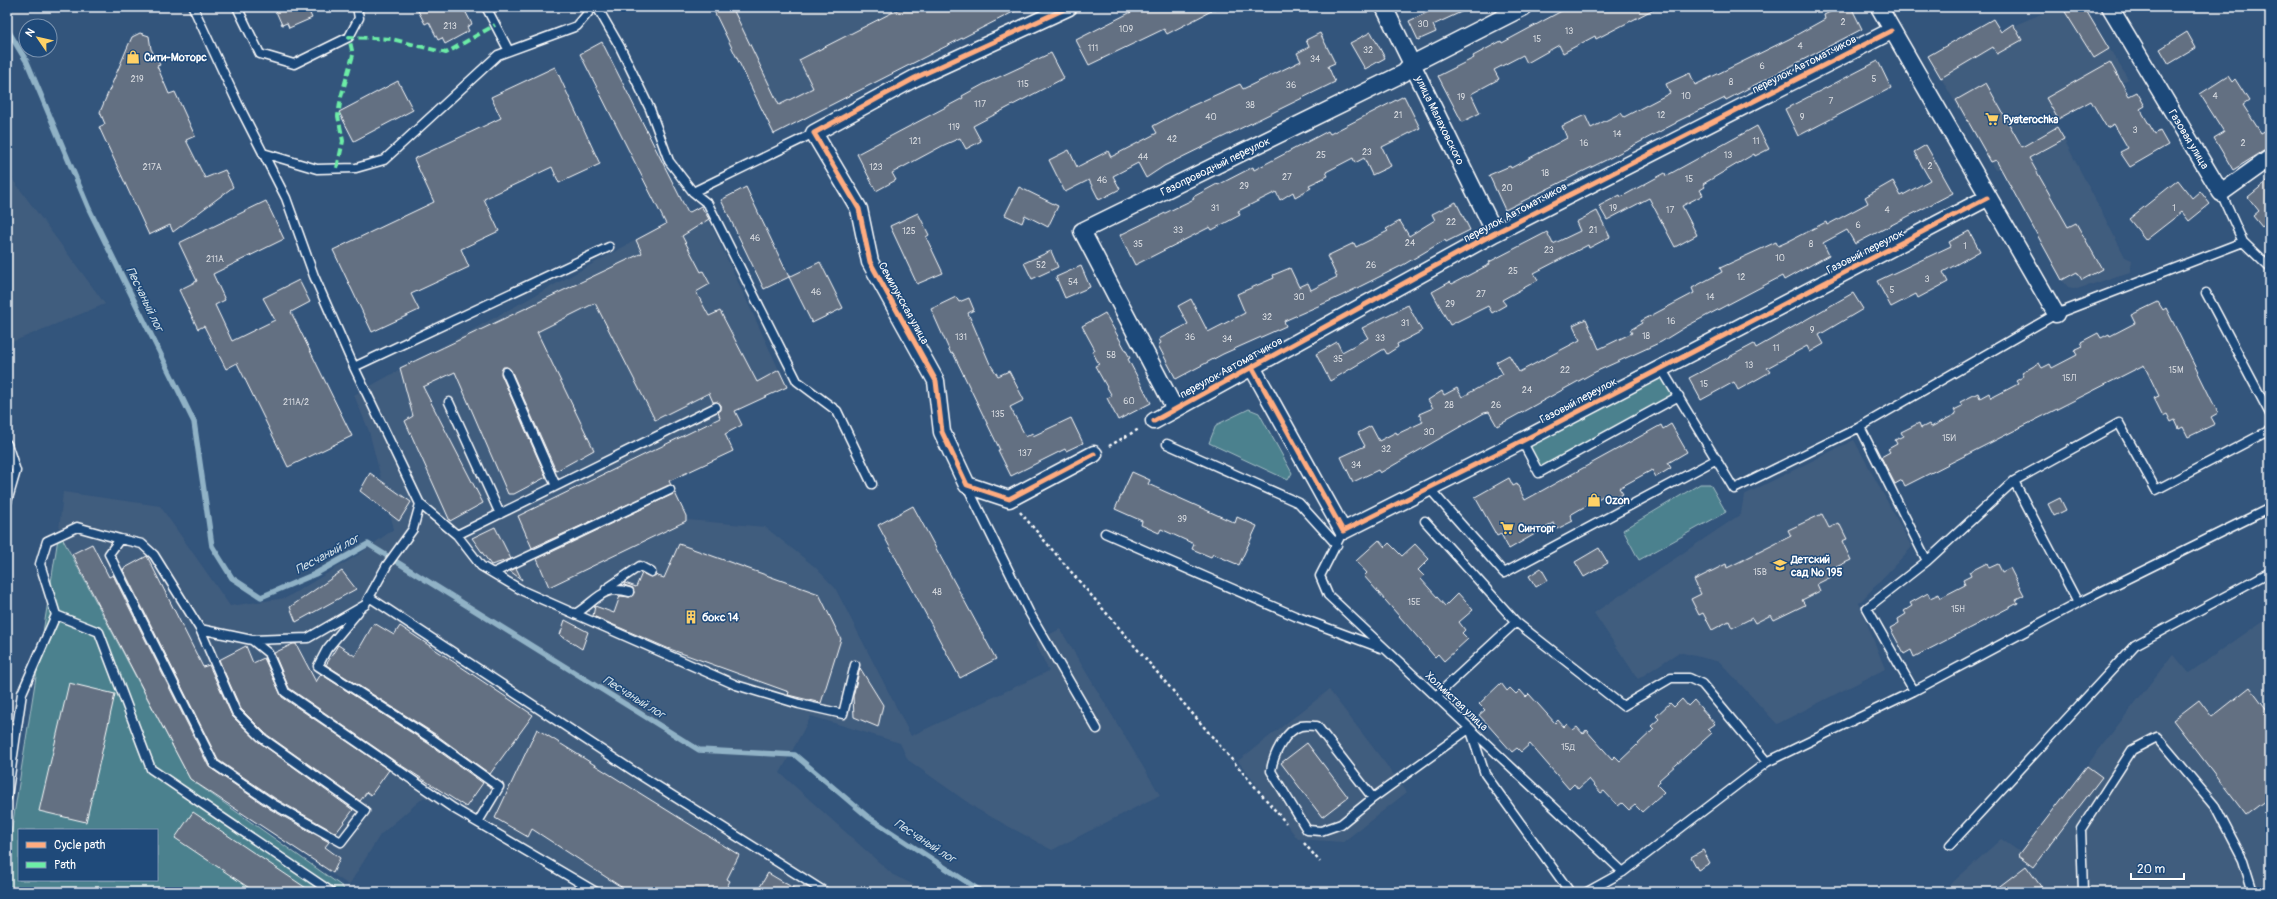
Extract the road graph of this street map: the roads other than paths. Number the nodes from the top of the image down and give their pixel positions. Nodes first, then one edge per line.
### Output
1 (193, 7) edge
2 (237, 7) edge
3 (356, 7) edge
4 (486, 7) edge
5 (593, 7) edge
6 (597, 7) edge
7 (1069, 7) edge
8 (1384, 7) edge
9 (1524, 7) edge
10 (1879, 7) edge
11 (2110, 7) edge
12 (1891, 31) junction
13 (509, 51) junction
14 (1412, 64) junction
15 (814, 133) junction
16 (263, 153) junction
17 (2270, 158) edge
18 (693, 192) junction
19 (2221, 193) junction
20 (1987, 198) junction
21 (1495, 233) junction
22 (2243, 242) junction
23 (609, 247) dead end
24 (2270, 268) edge
25 (2206, 293) dead end
26 (2056, 314) junction
27 (354, 367) junction
28 (1252, 367) junction
29 (1661, 368) junction
30 (506, 372) dead end
31 (1679, 396) junction
32 (449, 402) dead end
33 (716, 407) dead end
34 (1175, 409) junction
35 (2270, 414) edge
36 (1154, 421) road end
37 (1860, 427) junction
38 (2270, 430) edge
39 (1522, 441) junction
40 (7, 444) edge
41 (1167, 444) dead end
42 (1094, 454) road end
43 (1717, 459) junction
44 (2014, 481) junction
45 (872, 484) dead end
46 (967, 485) junction
47 (556, 486) junction
48 (1429, 488) junction
49 (670, 490) dead end
50 (7, 502) edge
51 (420, 504) junction
52 (2270, 508) edge
53 (500, 514) junction
54 (1425, 521) dead end
55 (1105, 533) dead end
56 (457, 535) junction
57 (1340, 538) junction
58 (120, 539) junction
59 (1927, 561) junction
60 (651, 572) dead end
61 (2270, 572) edge
62 (493, 573) junction
63 (602, 592) junction
64 (629, 592) dead end
65 (369, 597) junction
66 (2078, 603) junction
67 (365, 605) junction
68 (575, 614) junction
69 (56, 615) junction
70 (1516, 622) junction
71 (200, 629) junction
72 (252, 640) junction
73 (1385, 649) junction
74 (855, 665) dead end
75 (1914, 691) junction
76 (1436, 696) junction
77 (1470, 728) junction
78 (1097, 729) dead end
79 (1767, 762) junction
80 (7, 797) edge
81 (1373, 798) junction
82 (478, 822) junction
83 (1950, 845) dead end
84 (1623, 872) junction
85 (330, 891) dead end
86 (596, 892) edge
87 (825, 892) edge
88 (1570, 892) edge
89 (1587, 892) edge
90 (2083, 892) edge
91 (2253, 892) edge

1 - 16 lane
2 - 3 lane
4 - 13 lane
5 - 13 lane
6 - 18 lane
7 - 15 street
8 - 14 street, улица Малаховского
9 - 14 street, Газопроводный переулок
10 - 12 street
11 - 19 street, Газовая улица
12 - 20 street
12 - 21 street, переулок Автоматчиков
13 - 16 lane
14 - 21 street, улица Малаховского
14 - 34 street, Газопроводный переулок
15 - 18 lane
15 - 46 street, Семилукская улица
16 - 27 lane
17 - 19 street
18 - 45 lane
19 - 22 lane, Газовая улица
20 - 26 street
20 - 29 street, Газовый переулок
21 - 28 street, переулок Автоматчиков
22 - 24 lane, Газовая улица
22 - 26 lane
23 - 27 lane
25 - 35 lane
26 - 37 lane
27 - 51 lane
28 - 34 street, переулок Автоматчиков
28 - 57 street
29 - 31 lane
29 - 39 street, Газовый переулок
30 - 47 lane
31 - 39 lane
31 - 43 lane
32 - 53 lane
33 - 47 lane
34 - 36 street, переулок Автоматчиков
37 - 43 lane
37 - 59 lane
38 - 44 lane
39 - 48 street, Газовый переулок
40 - 50 lane
41 - 57 lane
42 - 46 street
43 - 48 lane
44 - 59 lane
44 - 66 lane
46 - 78 lane
47 - 53 lane
48 - 57 street, Газовый переулок
49 - 62 lane
51 - 56 lane
51 - 65 lane
52 - 66 lane
53 - 56 lane
54 - 70 lane
55 - 73 lane
56 - 62 lane
57 - 73 lane, Холмистая улица
58 - 69 lane
58 - 71 lane
58 - 71 lane
59 - 75 lane
60 - 63 lane
61 - 83 lane
62 - 68 lane
63 - 64 lane
63 - 68 lane
65 - 67 lane
65 - 87 lane
66 - 75 lane
67 - 72 lane
67 - 82 lane
68 - 74 lane
69 - 80 lane
69 - 85 lane
70 - 76 lane
70 - 79 lane
71 - 72 lane
72 - 82 lane
73 - 76 lane, Холмистая улица
75 - 79 lane
76 - 77 lane, Холмистая улица
77 - 81 lane
77 - 84 lane, Холмистая улица
77 - 88 lane
79 - 84 lane
81 - 81 lane
82 - 86 lane
84 - 89 lane
90 - 91 lane

